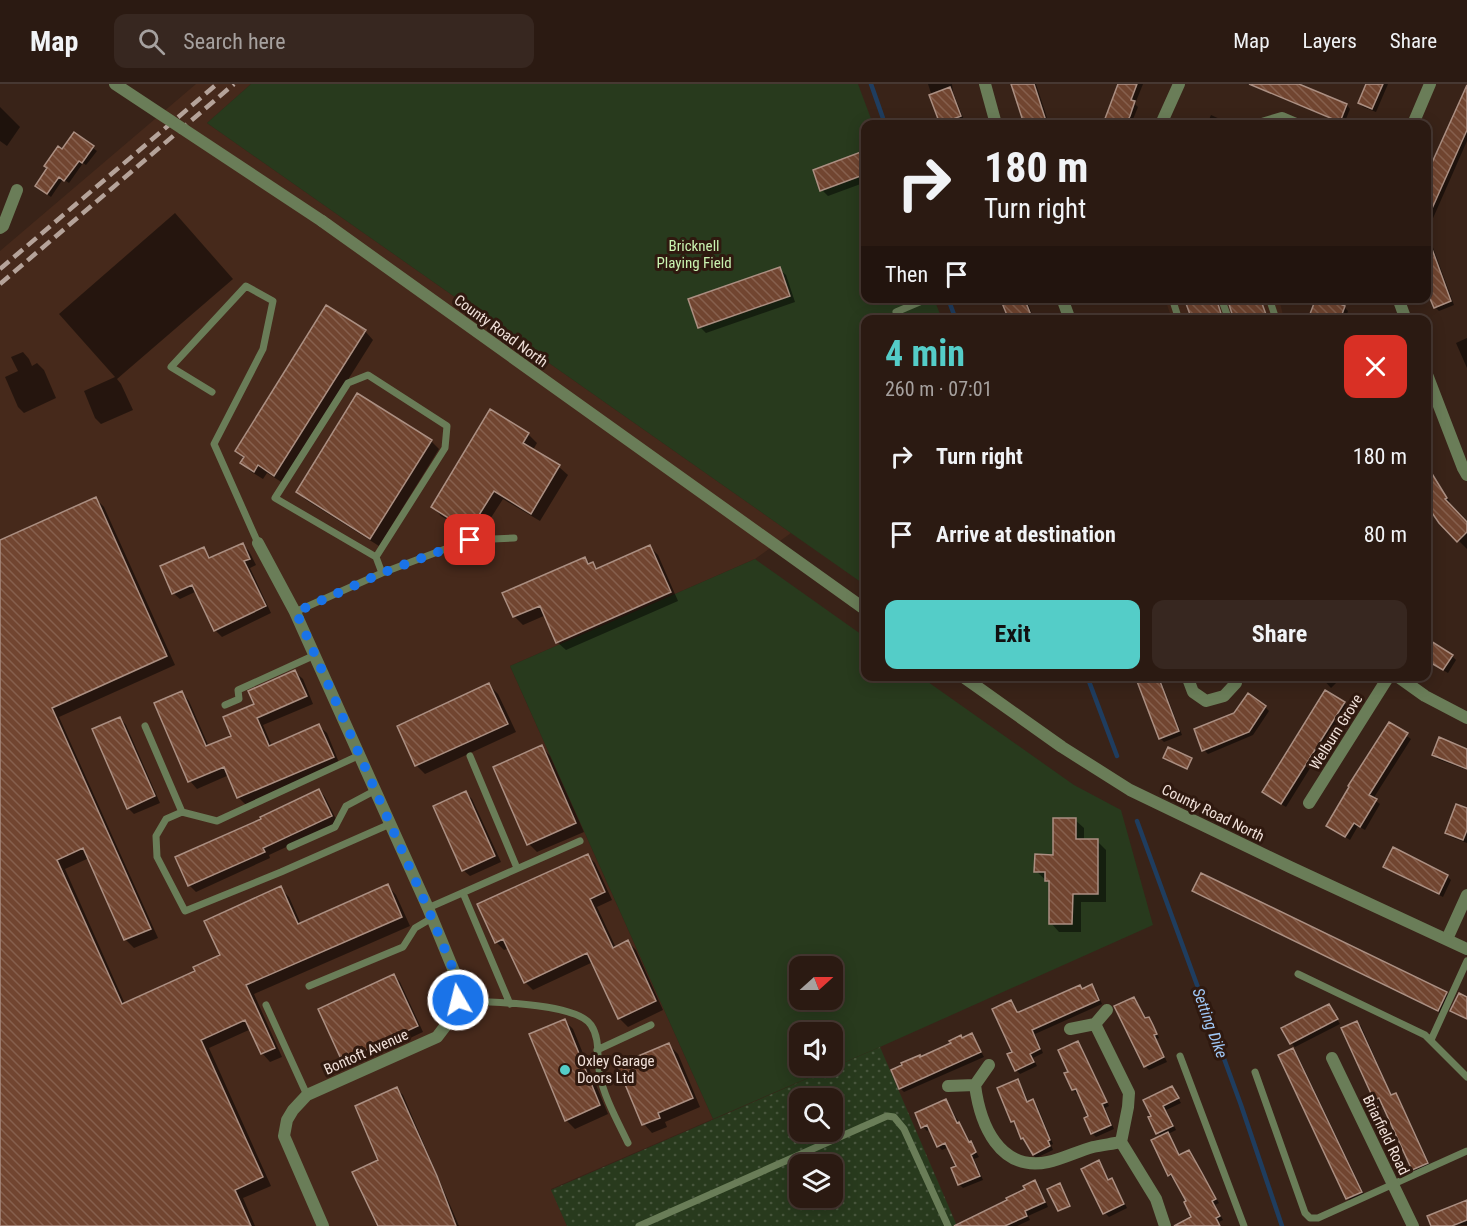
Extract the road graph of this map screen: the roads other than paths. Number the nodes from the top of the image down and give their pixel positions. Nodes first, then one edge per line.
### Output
1 (115, 84) edge
2 (985, 84) edge
3 (1179, 84) edge
4 (1430, 84) edge
5 (995, 120) edge
6 (1163, 120) edge
7 (1415, 120) edge
8 (17, 190) dead end
9 (0, 228) edge
10 (917, 303) edge
11 (896, 312) dead end
12 (1431, 386) edge
13 (212, 392) dead end
14 (1467, 475) edge
15 (514, 538) dead end
16 (258, 543) joint
17 (376, 557) junction
18 (382, 573) junction
19 (861, 606) edge
20 (296, 612) junction
21 (315, 655) junction
22 (969, 681) edge
23 (1189, 681) edge
24 (1236, 681) edge
25 (1386, 681) edge
26 (1404, 681) edge
27 (225, 705) dead end
28 (1467, 718) edge
29 (145, 726) dead end
30 (360, 755) junction
31 (470, 756) dead end
32 (376, 790) junction
33 (1309, 803) dead end
34 (182, 812) junction
35 (390, 824) junction
36 (580, 841) dead end
37 (290, 847) dead end
38 (517, 868) junction
39 (463, 893) junction
40 (1467, 895) edge
41 (430, 913) junction
42 (1447, 939) junction
43 (1467, 949) edge
44 (1467, 961) edge
45 (1298, 974) dead end
46 (309, 986) dead end
47 (458, 1000) junction
48 (510, 1004) junction
49 (266, 1005) dead end
50 (1107, 1010) dead end
51 (1095, 1024) junction
52 (651, 1025) dead end
53 (1070, 1029) dead end
54 (1431, 1040) junction
55 (597, 1050) junction
56 (1180, 1056) dead end
57 (1332, 1058) dead end
58 (989, 1065) dead end
59 (1255, 1072) dead end
60 (1467, 1077) edge
61 (975, 1084) junction
62 (948, 1086) dead end
63 (307, 1095) junction
64 (1121, 1142) junction
65 (628, 1143) dead end
66 (1467, 1150) edge
67 (1394, 1185) junction
68 (323, 1226) edge
69 (639, 1226) edge
70 (948, 1226) edge
71 (1166, 1226) edge
72 (1244, 1226) edge
73 (1413, 1226) edge

1 - 19 street, County Road North, bridge
2 - 5 street
3 - 6 street
4 - 7 street
8 - 9 street
10 - 11 lane
12 - 14 street
13 - 16 lane
15 - 18 lane
16 - 20 street
17 - 17 lane
17 - 18 lane
18 - 20 lane
20 - 21 street
21 - 27 lane
21 - 30 street
22 - 42 street, County Road North
23 - 24 street
25 - 33 street, Welburn Grove
26 - 28 street
29 - 34 lane
30 - 32 street
30 - 34 lane
31 - 38 lane
32 - 35 street
32 - 37 lane
34 - 35 lane
35 - 41 street
36 - 38 lane
38 - 39 lane
39 - 41 lane
39 - 48 lane
40 - 42 street
41 - 46 lane
41 - 47 street
42 - 43 street, County Road North
44 - 54 lane
45 - 54 lane
47 - 48 lane
47 - 63 street, Bontoft Avenue
48 - 55 lane
49 - 63 lane
50 - 51 street
51 - 53 street
51 - 64 street
52 - 55 lane
54 - 60 lane
55 - 65 lane
56 - 72 lane
57 - 67 street, Briarfield Road
58 - 61 street
59 - 67 lane
61 - 62 street
61 - 64 street
63 - 68 street, Bontoft Avenue
64 - 71 street
66 - 67 lane
67 - 73 street, Briarfield Road
69 - 70 lane

